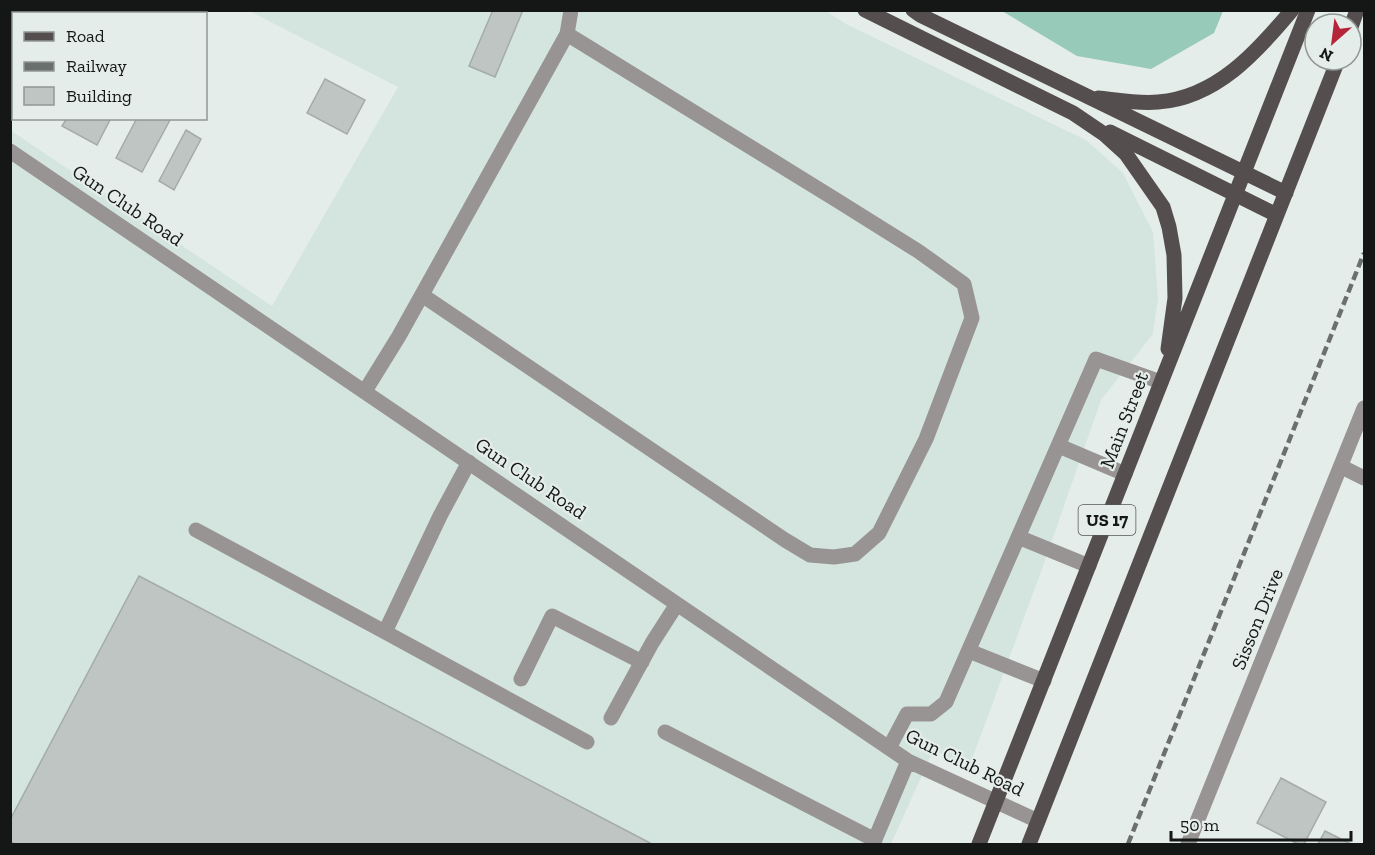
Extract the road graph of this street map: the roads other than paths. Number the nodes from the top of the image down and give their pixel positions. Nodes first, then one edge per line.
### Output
1 (571, 10) edge
2 (865, 10) edge
3 (913, 10) edge
4 (1292, 10) edge
5 (1308, 10) edge
6 (567, 34) junction
7 (1333, 72) edge
8 (1089, 98) junction
9 (1072, 113) junction
10 (10, 151) edge
11 (1244, 173) junction
12 (1286, 193) junction
13 (1235, 195) junction
14 (1277, 215) junction
15 (422, 295) junction
16 (1163, 378) junction
17 (365, 391) junction
18 (1365, 408) edge
19 (1059, 446) junction
20 (469, 462) junction
21 (1342, 467) junction
22 (1125, 474) junction
23 (1365, 478) edge
24 (196, 530) dead end
25 (1018, 537) junction
26 (1089, 566) junction
27 (677, 604) junction
28 (385, 632) junction
29 (969, 651) junction
30 (642, 662) junction
31 (521, 679) dead end
32 (1044, 681) junction
33 (611, 718) dead end
34 (665, 732) dead end
35 (587, 742) dead end
36 (889, 748) junction
37 (908, 761) junction
38 (996, 802) junction
39 (1038, 821) junction
40 (874, 842) edge
41 (979, 844) edge
42 (1029, 844) edge
43 (1188, 844) edge

1 - 6 street
2 - 9 main road
3 - 8 main road
4 - 8 main road
5 - 11 main road, Main Street / US 17
6 - 15 street
6 - 15 street
7 - 12 main road, US 17
8 - 11 main road
9 - 13 main road
9 - 16 main road
10 - 17 street, Gun Club Road
11 - 12 main road
11 - 13 main road, Main Street / US 17
12 - 14 main road, US 17
13 - 14 main road
13 - 16 main road, Main Street / US 17
14 - 39 main road, US 17
15 - 17 street
16 - 19 street
16 - 22 main road, Main Street / US 17
17 - 20 street, Gun Club Road
18 - 21 street, Sisson Drive
19 - 22 street
19 - 25 street
20 - 27 street, Gun Club Road
20 - 28 street
21 - 23 street
21 - 43 street, Sisson Drive
22 - 26 main road, Main Street / US 17
24 - 28 street
25 - 26 street
25 - 29 street
26 - 32 main road, Main Street / US 17
27 - 30 street
27 - 36 street, Gun Club Road
28 - 35 street
29 - 32 street
29 - 36 street
30 - 31 street
30 - 33 street
32 - 38 main road, Main Street / US 17
34 - 40 street
36 - 37 street, Gun Club Road
37 - 38 street, Gun Club Road
37 - 40 street
38 - 39 street, Gun Club Road
38 - 41 main road, Main Street / US 17
39 - 42 main road, US 17

